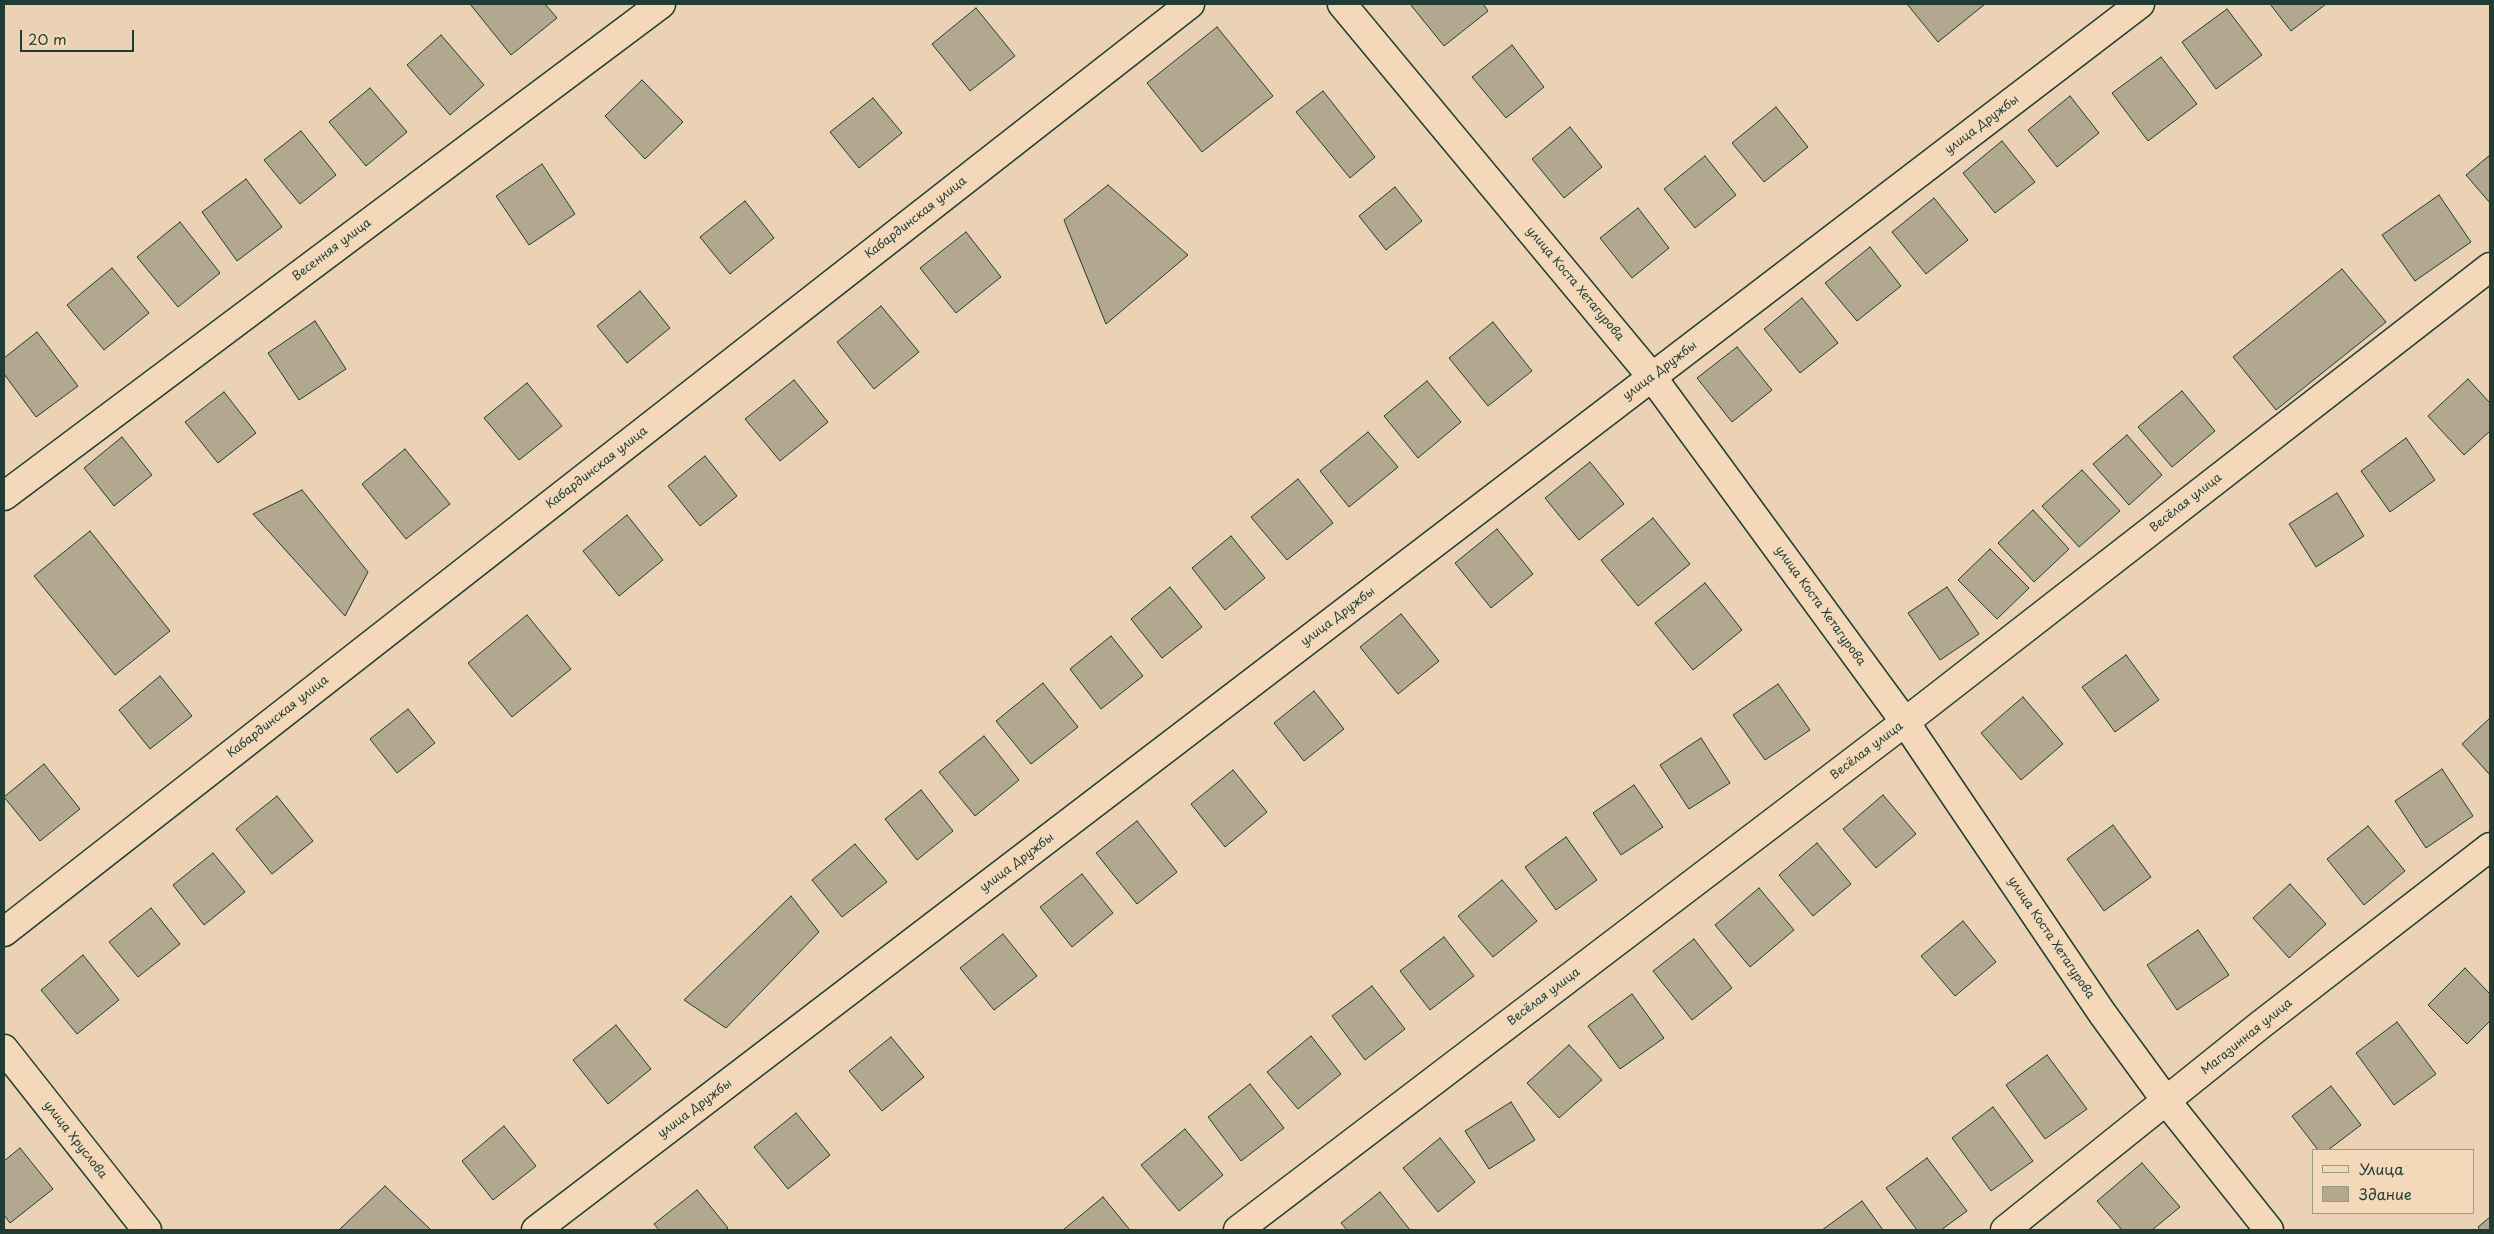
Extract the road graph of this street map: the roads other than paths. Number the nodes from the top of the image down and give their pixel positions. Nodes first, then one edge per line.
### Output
1 (661, 4) edge
2 (1190, 4) edge
3 (1342, 4) edge
4 (2140, 4) edge
5 (2490, 267) edge
6 (1652, 377) junction
7 (4, 496) edge
8 (1905, 722) junction
9 (2490, 847) edge
10 (4, 932) edge
11 (4, 1049) edge
12 (2167, 1102) junction
13 (147, 1230) edge
14 (536, 1230) edge
15 (1238, 1230) edge
16 (2005, 1230) edge
17 (2269, 1230) edge

1 - 7 street, Весенняя улица
2 - 10 street, Кабардинская улица
3 - 6 street, улица Коста Хетагурова
4 - 6 street, улица Дружбы
5 - 8 street, Весёлая улица
6 - 8 street, улица Коста Хетагурова
6 - 14 street, улица Дружбы
8 - 12 street, улица Коста Хетагурова
8 - 15 street, Весёлая улица
9 - 12 street, Магазинная улица
11 - 13 street, улица Хруслова
12 - 16 street, Магазинная улица
12 - 17 street, улица Коста Хетагурова

